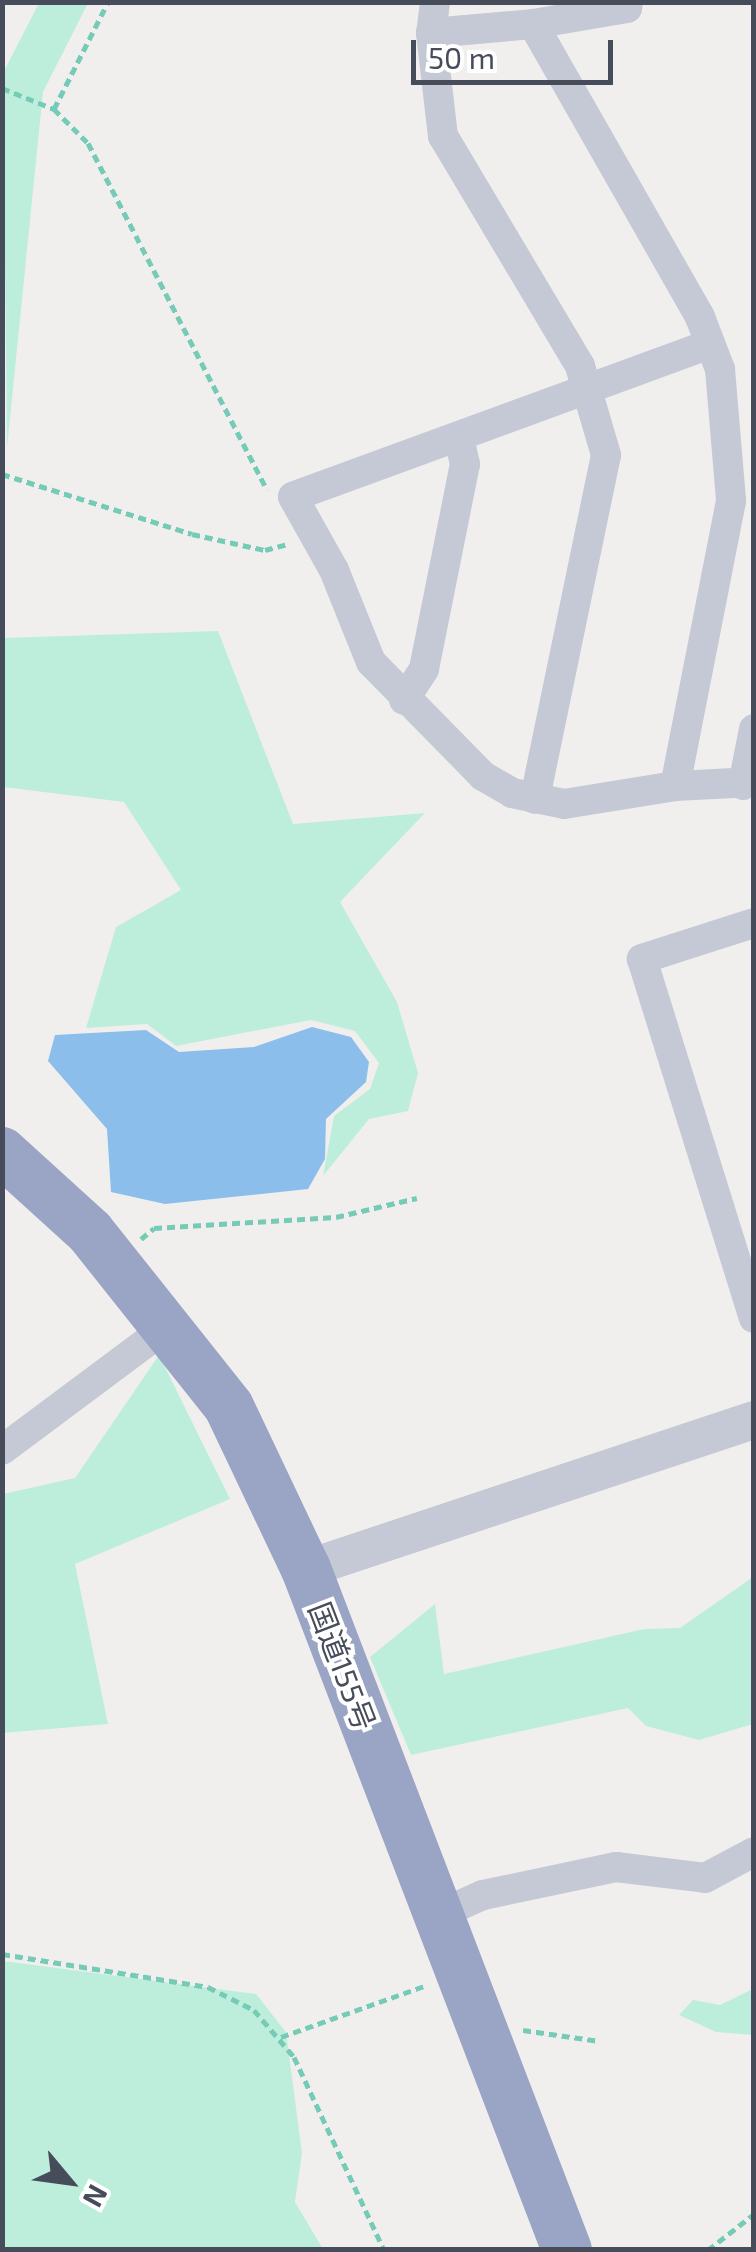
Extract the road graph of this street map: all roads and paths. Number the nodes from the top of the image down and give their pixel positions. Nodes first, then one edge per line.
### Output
1 (108, 2) edge
2 (435, 2) edge
3 (628, 2) edge
4 (533, 24) junction
5 (431, 33) junction
6 (2, 88) edge
7 (54, 109) junction
8 (710, 344) junction
9 (590, 391) junction
10 (459, 437) junction
11 (2, 474) edge
12 (293, 496) junction
13 (314, 530) junction
14 (404, 700) junction
15 (754, 729) edge
16 (748, 783) edge
17 (675, 786) junction
18 (536, 799) junction
19 (754, 924) edge
20 (2, 1152) edge
21 (417, 1198) dead end
22 (115, 1261) junction
23 (754, 1318) edge
24 (170, 1325) junction
25 (754, 1420) edge
26 (2, 1450) edge
27 (306, 1569) junction
28 (754, 1852) edge
29 (438, 1915) junction
30 (2, 1954) edge
31 (460, 1973) junction
32 (281, 2037) junction
33 (599, 2041) dead end
34 (486, 2042) junction
35 (754, 2214) edge
36 (384, 2250) edge
37 (567, 2250) edge
38 (708, 2250) edge

1 - 7 path
2 - 5 street
3 - 4 street
4 - 5 street
4 - 8 street
5 - 9 street
6 - 7 path
7 - 12 path
8 - 9 street
8 - 17 street
9 - 10 street
9 - 18 street
10 - 12 street
10 - 14 street
11 - 13 path
12 - 13 street
13 - 14 street
14 - 18 street
15 - 16 street
16 - 17 street
17 - 18 street
19 - 23 street
20 - 22 highway, 国道155号
21 - 22 path
22 - 24 highway, 国道155号
24 - 26 street
24 - 27 highway, 国道155号
25 - 27 street
27 - 29 highway, 国道155号
28 - 29 street
29 - 31 highway, 国道155号
30 - 32 path
31 - 32 path
31 - 34 highway, 国道155号
32 - 36 path
33 - 34 path
34 - 37 highway, 国道155号
35 - 38 path

